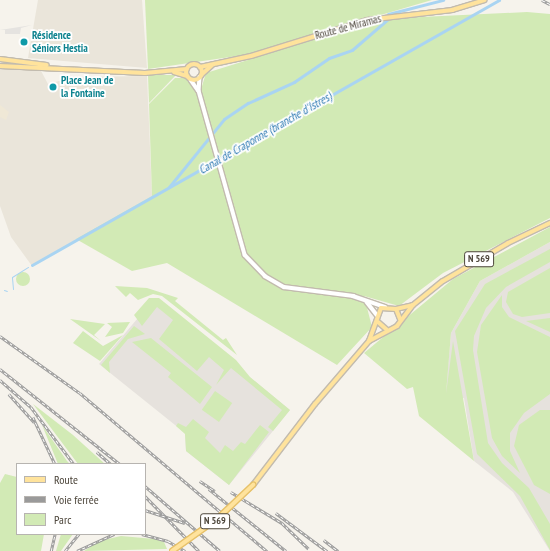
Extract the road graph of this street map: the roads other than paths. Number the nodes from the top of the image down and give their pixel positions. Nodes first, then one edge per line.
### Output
1 (485, 0) edge
2 (0, 59) edge
3 (213, 65) junction
4 (0, 66) edge
5 (55, 66) junction
6 (200, 68) junction
7 (187, 69) junction
8 (174, 72) junction
9 (201, 76) junction
10 (189, 78) junction
11 (199, 91) junction
12 (550, 223) edge
13 (366, 302) junction
14 (413, 305) junction
15 (385, 307) junction
16 (396, 309) junction
17 (377, 315) junction
18 (400, 319) junction
19 (378, 322) junction
20 (386, 329) junction
21 (369, 342) junction
22 (172, 551) edge

1 - 3 main road, Route de Miramas
2 - 4 main road
2 - 5 main road
3 - 6 main road, Route de Miramas
3 - 9 main road, Route de Miramas
4 - 5 main road
5 - 8 main road
6 - 7 main road, Route de Miramas
6 - 9 main road
7 - 8 main road
7 - 10 main road
8 - 10 main road
9 - 10 main road
9 - 11 street
10 - 11 street
11 - 13 street
12 - 14 main road, N 569
13 - 15 street
13 - 17 street
14 - 16 main road, N 569
14 - 18 main road, N 569
15 - 16 main road
15 - 17 main road
16 - 18 main road
17 - 19 main road
18 - 20 main road
19 - 20 main road
19 - 21 main road, N 569
20 - 21 main road, N 569
21 - 22 main road, N 569, bridge

